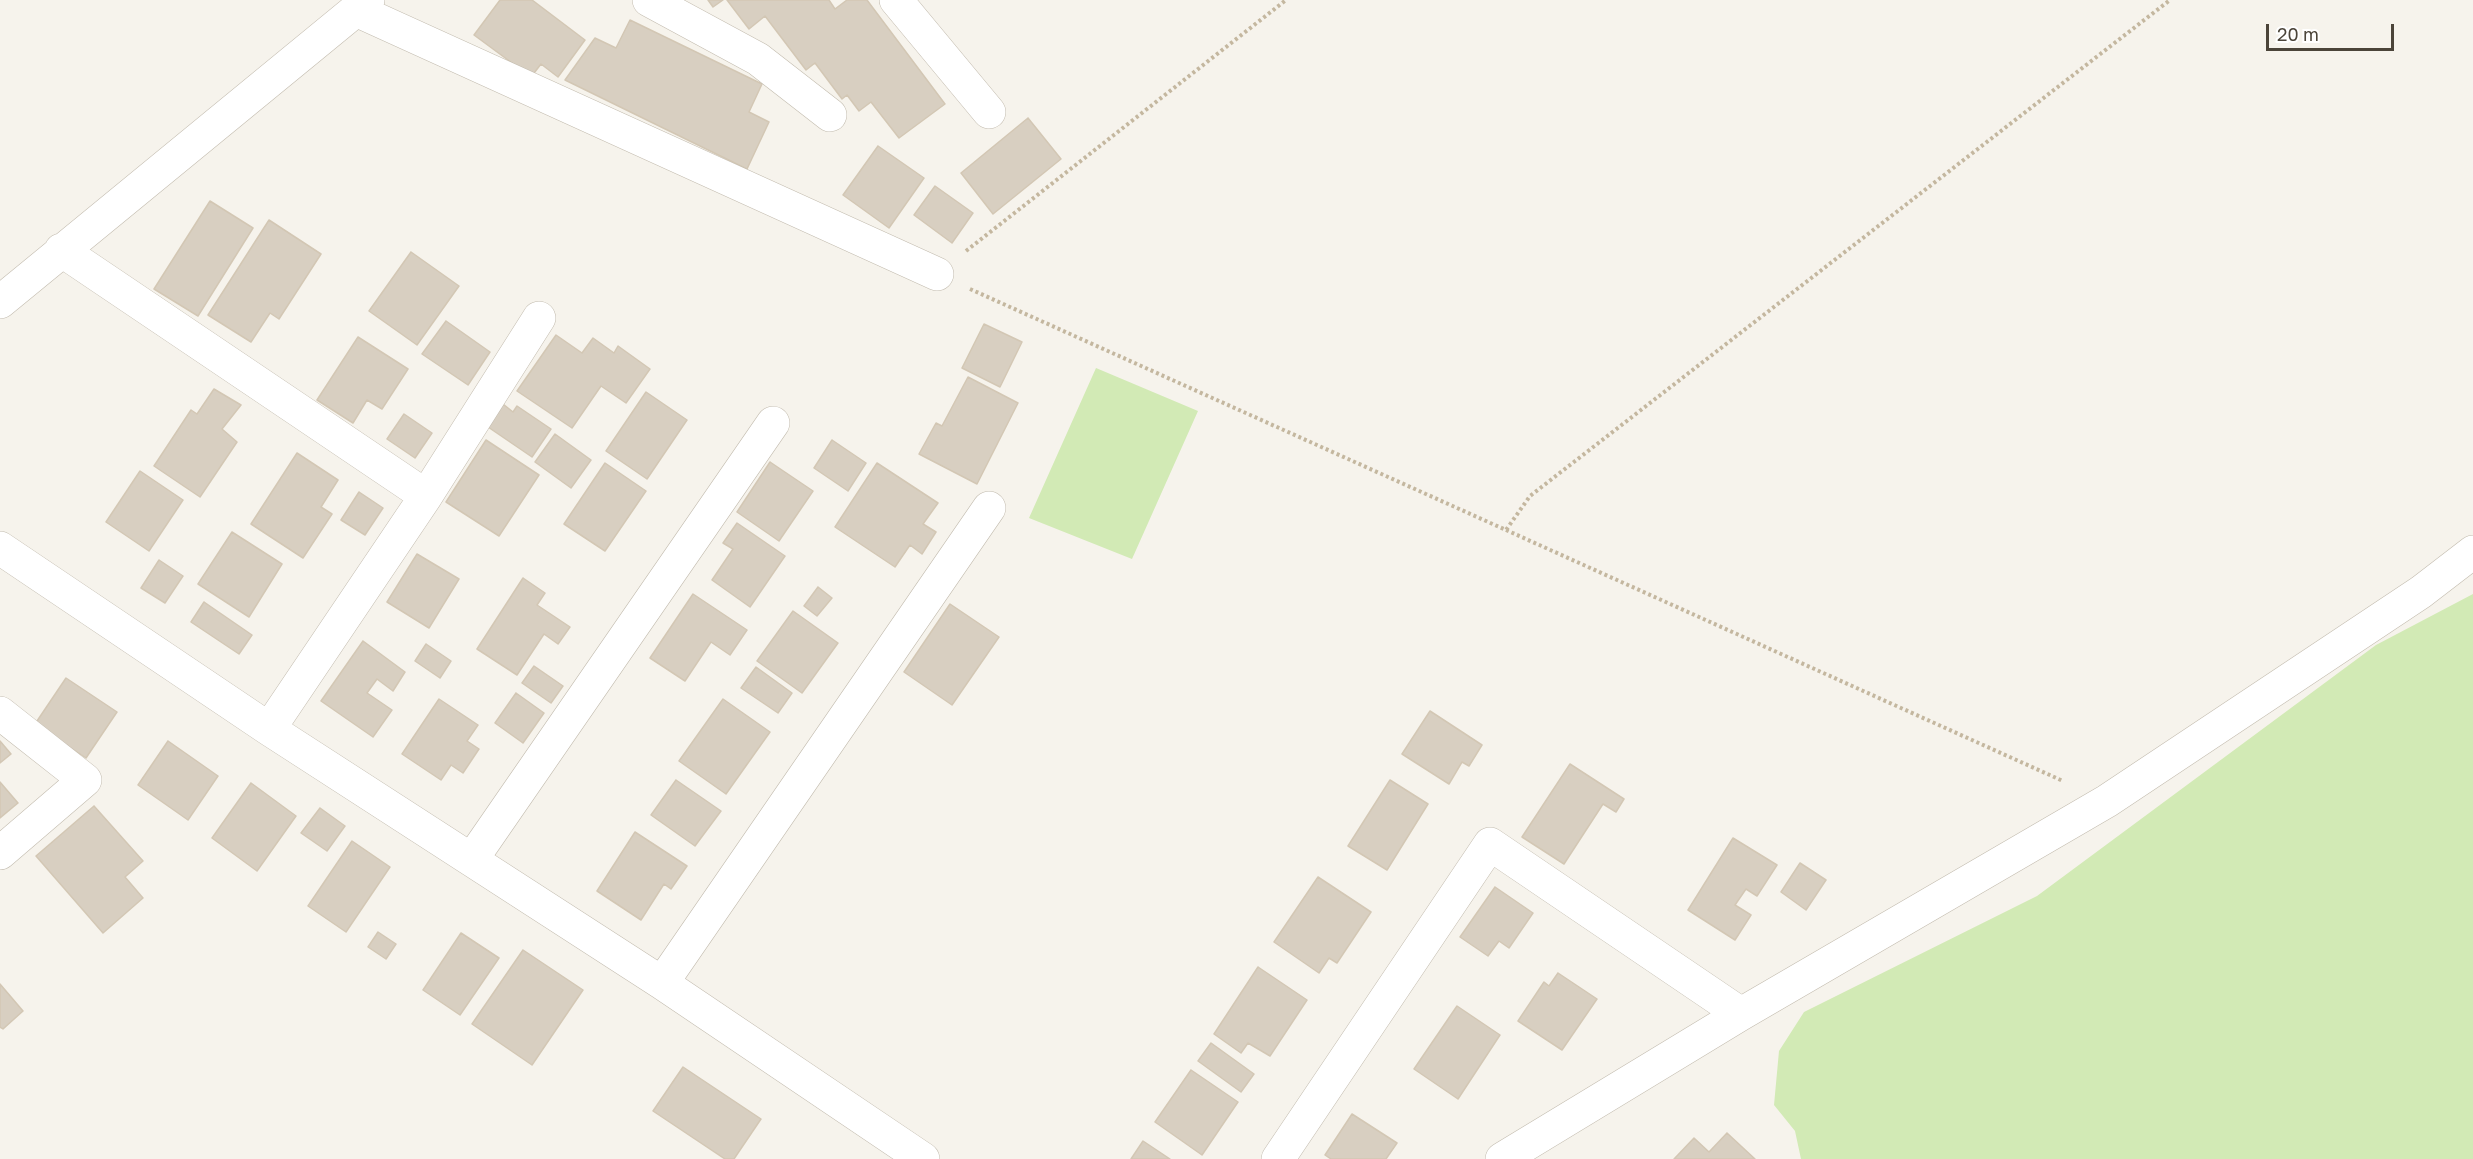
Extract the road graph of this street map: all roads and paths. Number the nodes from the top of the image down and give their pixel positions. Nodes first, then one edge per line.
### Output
1 (649, 0) edge
2 (896, 0) edge
3 (1287, 0) edge
4 (2170, 0) edge
5 (362, 5) edge
6 (989, 112) dead end
7 (830, 115) dead end
8 (61, 250) junction
9 (937, 274) junction
10 (0, 302) edge
11 (539, 318) dead end
12 (773, 423) dead end
13 (426, 496) junction
14 (989, 508) dead end
15 (1506, 530) junction
16 (0, 548) edge
17 (2473, 552) edge
18 (0, 713) edge
19 (269, 729) junction
20 (2107, 801) junction
21 (0, 853) edge
22 (472, 859) junction
23 (662, 983) junction
24 (1741, 1014) junction
25 (923, 1159) edge
26 (1278, 1159) edge
27 (1502, 1159) edge

1 - 7 street
2 - 6 street
3 - 9 path
4 - 15 path
5 - 8 street
5 - 9 street
8 - 10 street
8 - 13 street
9 - 15 path
11 - 13 street
12 - 22 street
13 - 19 street
14 - 23 street
15 - 20 path
16 - 19 street
17 - 20 street
18 - 21 street
19 - 22 street
20 - 24 street
22 - 23 street
23 - 25 street
24 - 26 street
24 - 27 street

